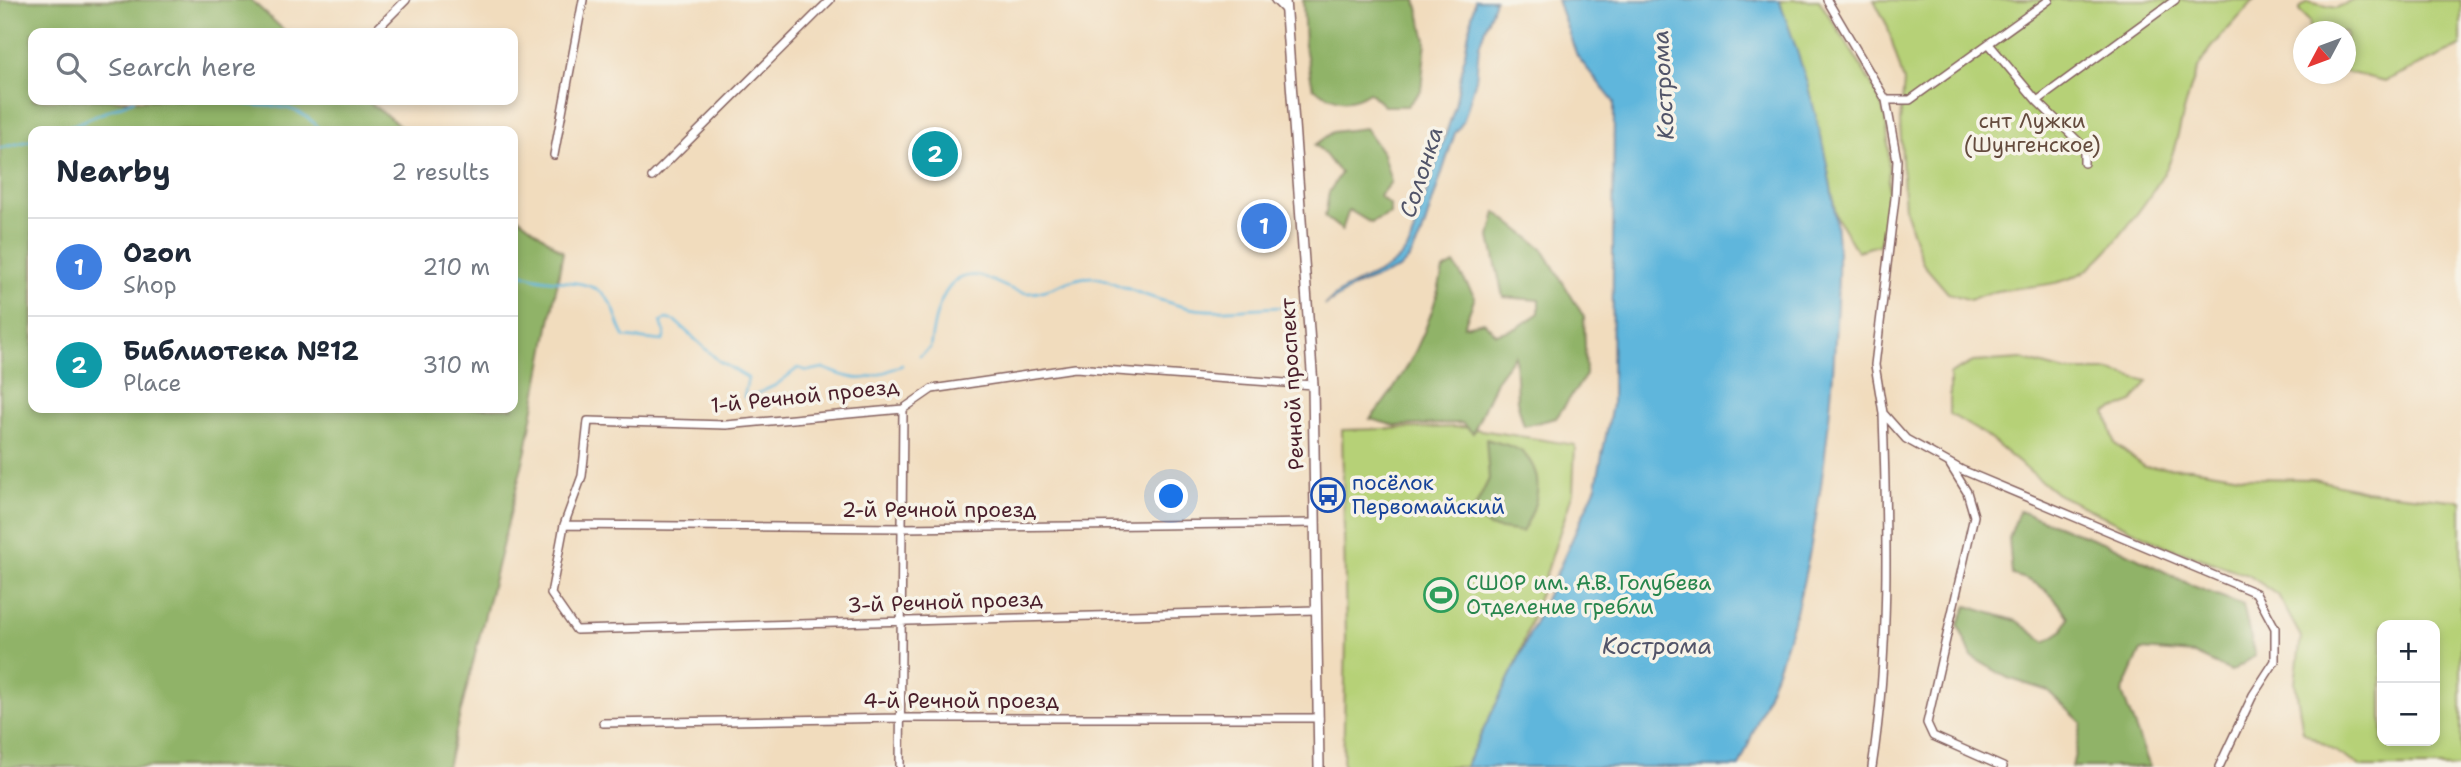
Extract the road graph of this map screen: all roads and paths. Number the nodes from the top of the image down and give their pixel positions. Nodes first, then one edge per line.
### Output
1 (406, 0) edge
2 (583, 0) edge
3 (830, 0) edge
4 (1275, 0) edge
5 (1285, 0) edge
6 (1827, 0) edge
7 (2049, 0) edge
8 (2175, 0) edge
9 (1286, 10) junction
10 (378, 28) edge
11 (1989, 44) junction
12 (1886, 100) junction
13 (2038, 101) junction
14 (554, 155) dead end
15 (2084, 163) dead end
16 (652, 177) dead end
17 (1313, 385) junction
18 (903, 409) junction
19 (1883, 414) junction
20 (1949, 462) junction
21 (1315, 523) junction
22 (564, 525) junction
23 (902, 528) junction
24 (1315, 610) junction
25 (901, 621) junction
26 (900, 718) junction
27 (1319, 718) junction
28 (603, 723) dead end
29 (900, 767) edge
30 (1319, 767) edge
31 (1872, 767) edge
32 (2003, 767) edge
33 (2219, 767) edge

1 - 10 street
2 - 14 street
3 - 16 street
4 - 9 street
5 - 9 street, Речной проспект
6 - 12 street
7 - 11 street
8 - 13 street
9 - 17 street, Речной проспект
11 - 12 street
11 - 13 street
12 - 19 street
13 - 15 street
17 - 18 street, 1-й Речной проезд
17 - 21 street, Речной проспект
18 - 22 street, 1-й Речной проезд
18 - 23 street
19 - 20 street
19 - 31 street
20 - 32 street
20 - 33 street
21 - 23 street, 2-й Речной проезд
21 - 24 street, Речной проспект
22 - 23 street, 2-й Речной проезд
22 - 25 street, 3-й Речной проезд
23 - 25 street
24 - 25 street, 3-й Речной проезд
24 - 27 street, Речной проспект
25 - 26 street
26 - 27 street, 4-й Речной проезд
26 - 28 street, 4-й Речной проезд
26 - 29 street
27 - 30 street, Речной проспект

